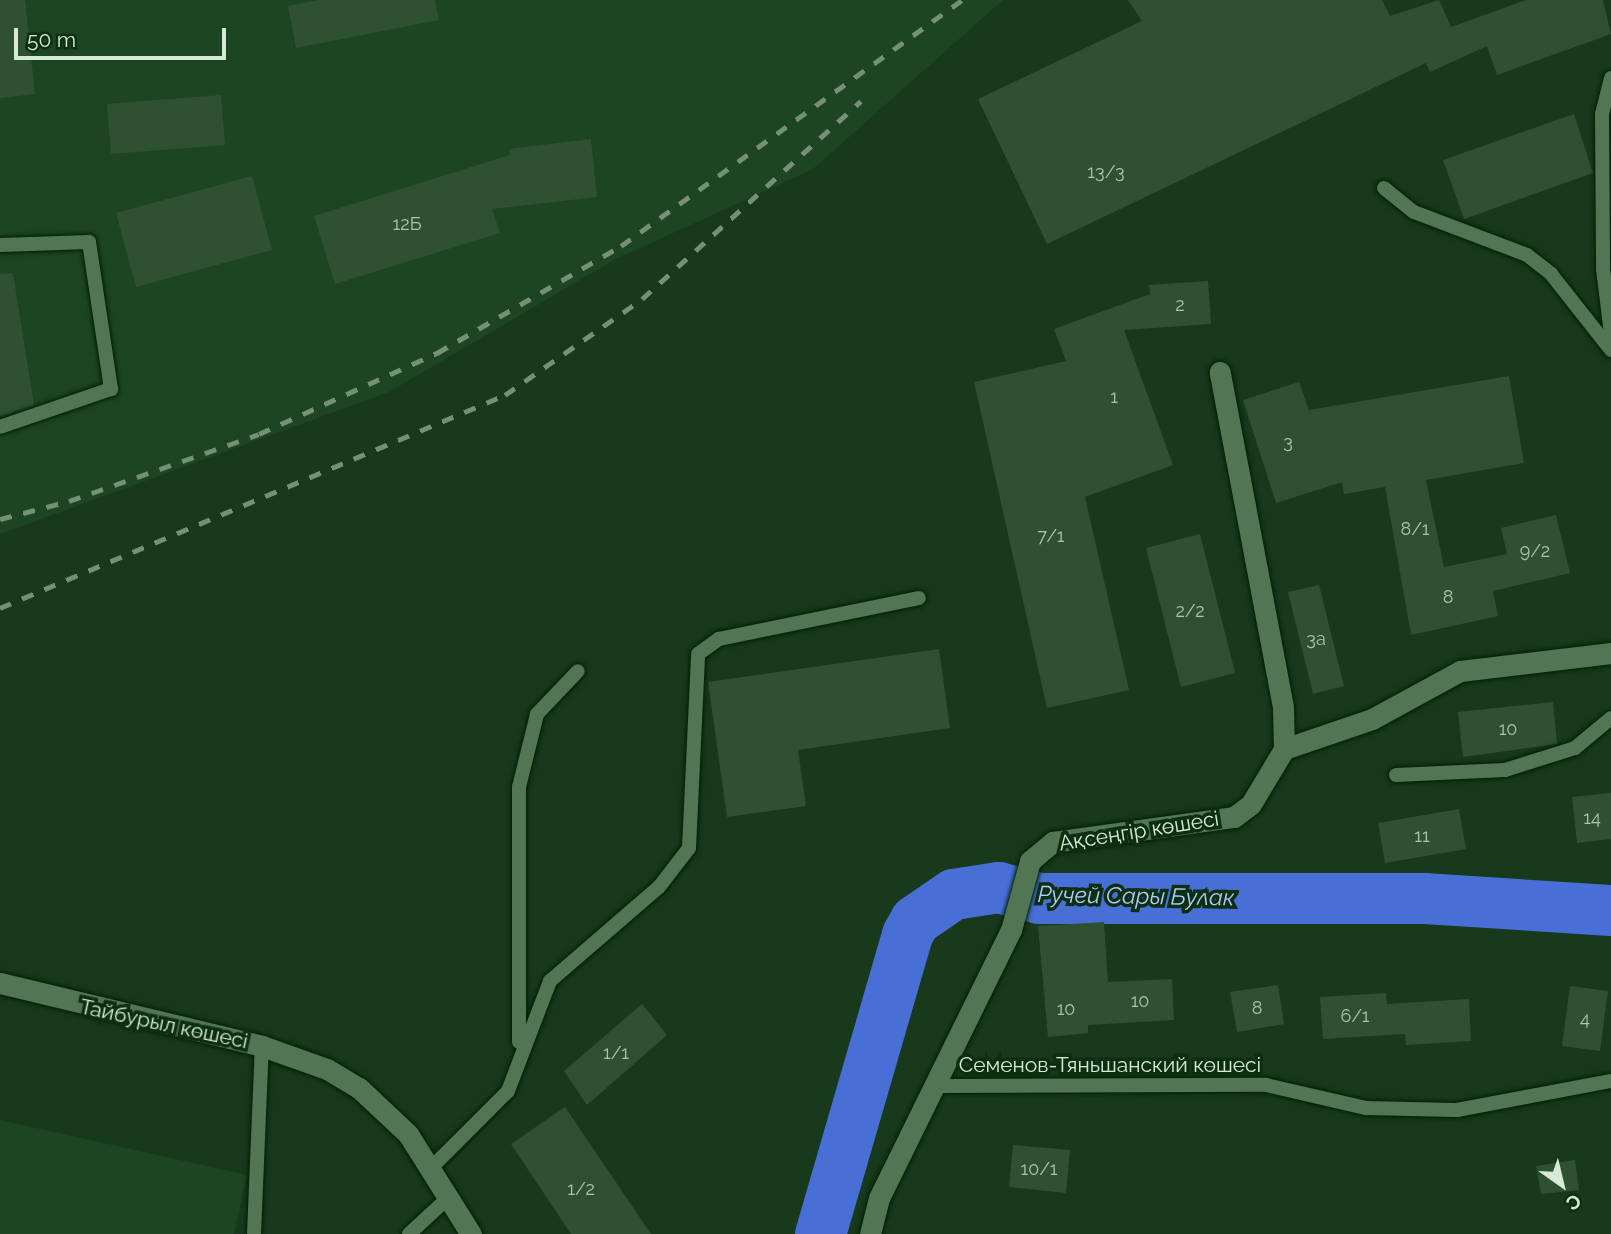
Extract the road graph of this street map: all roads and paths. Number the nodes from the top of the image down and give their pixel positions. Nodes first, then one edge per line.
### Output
1 (1611, 78) edge
2 (1384, 188) dead end
3 (0, 245) edge
4 (1611, 334) edge
5 (1611, 350) edge
6 (1220, 372) dead end
7 (0, 427) edge
8 (919, 598) dead end
9 (1611, 653) edge
10 (578, 671) dead end
11 (1611, 718) edge
12 (1284, 749) junction
13 (1396, 775) dead end
14 (0, 983) edge
15 (262, 1046) junction
16 (519, 1068) junction
17 (1611, 1082) edge
18 (939, 1086) junction
19 (432, 1167) junction
20 (449, 1197) junction
21 (254, 1234) edge
22 (409, 1234) edge
23 (471, 1234) edge
24 (870, 1234) edge

1 - 4 lane
2 - 5 lane
3 - 7 lane
6 - 12 street
8 - 16 lane
9 - 12 street
10 - 16 lane
11 - 13 lane
12 - 18 street, Ақсеңгір көшесі
14 - 15 street, Тайбурыл көшесі
15 - 19 street, Тайбурыл көшесі
15 - 21 lane
16 - 19 lane
17 - 18 lane, Семенов-Тяньшанский көшесі
18 - 24 street, Ақсеңгір көшесі
19 - 20 street, Тайбурыл көшесі
20 - 22 lane
20 - 23 street, Тайбурыл көшесі

